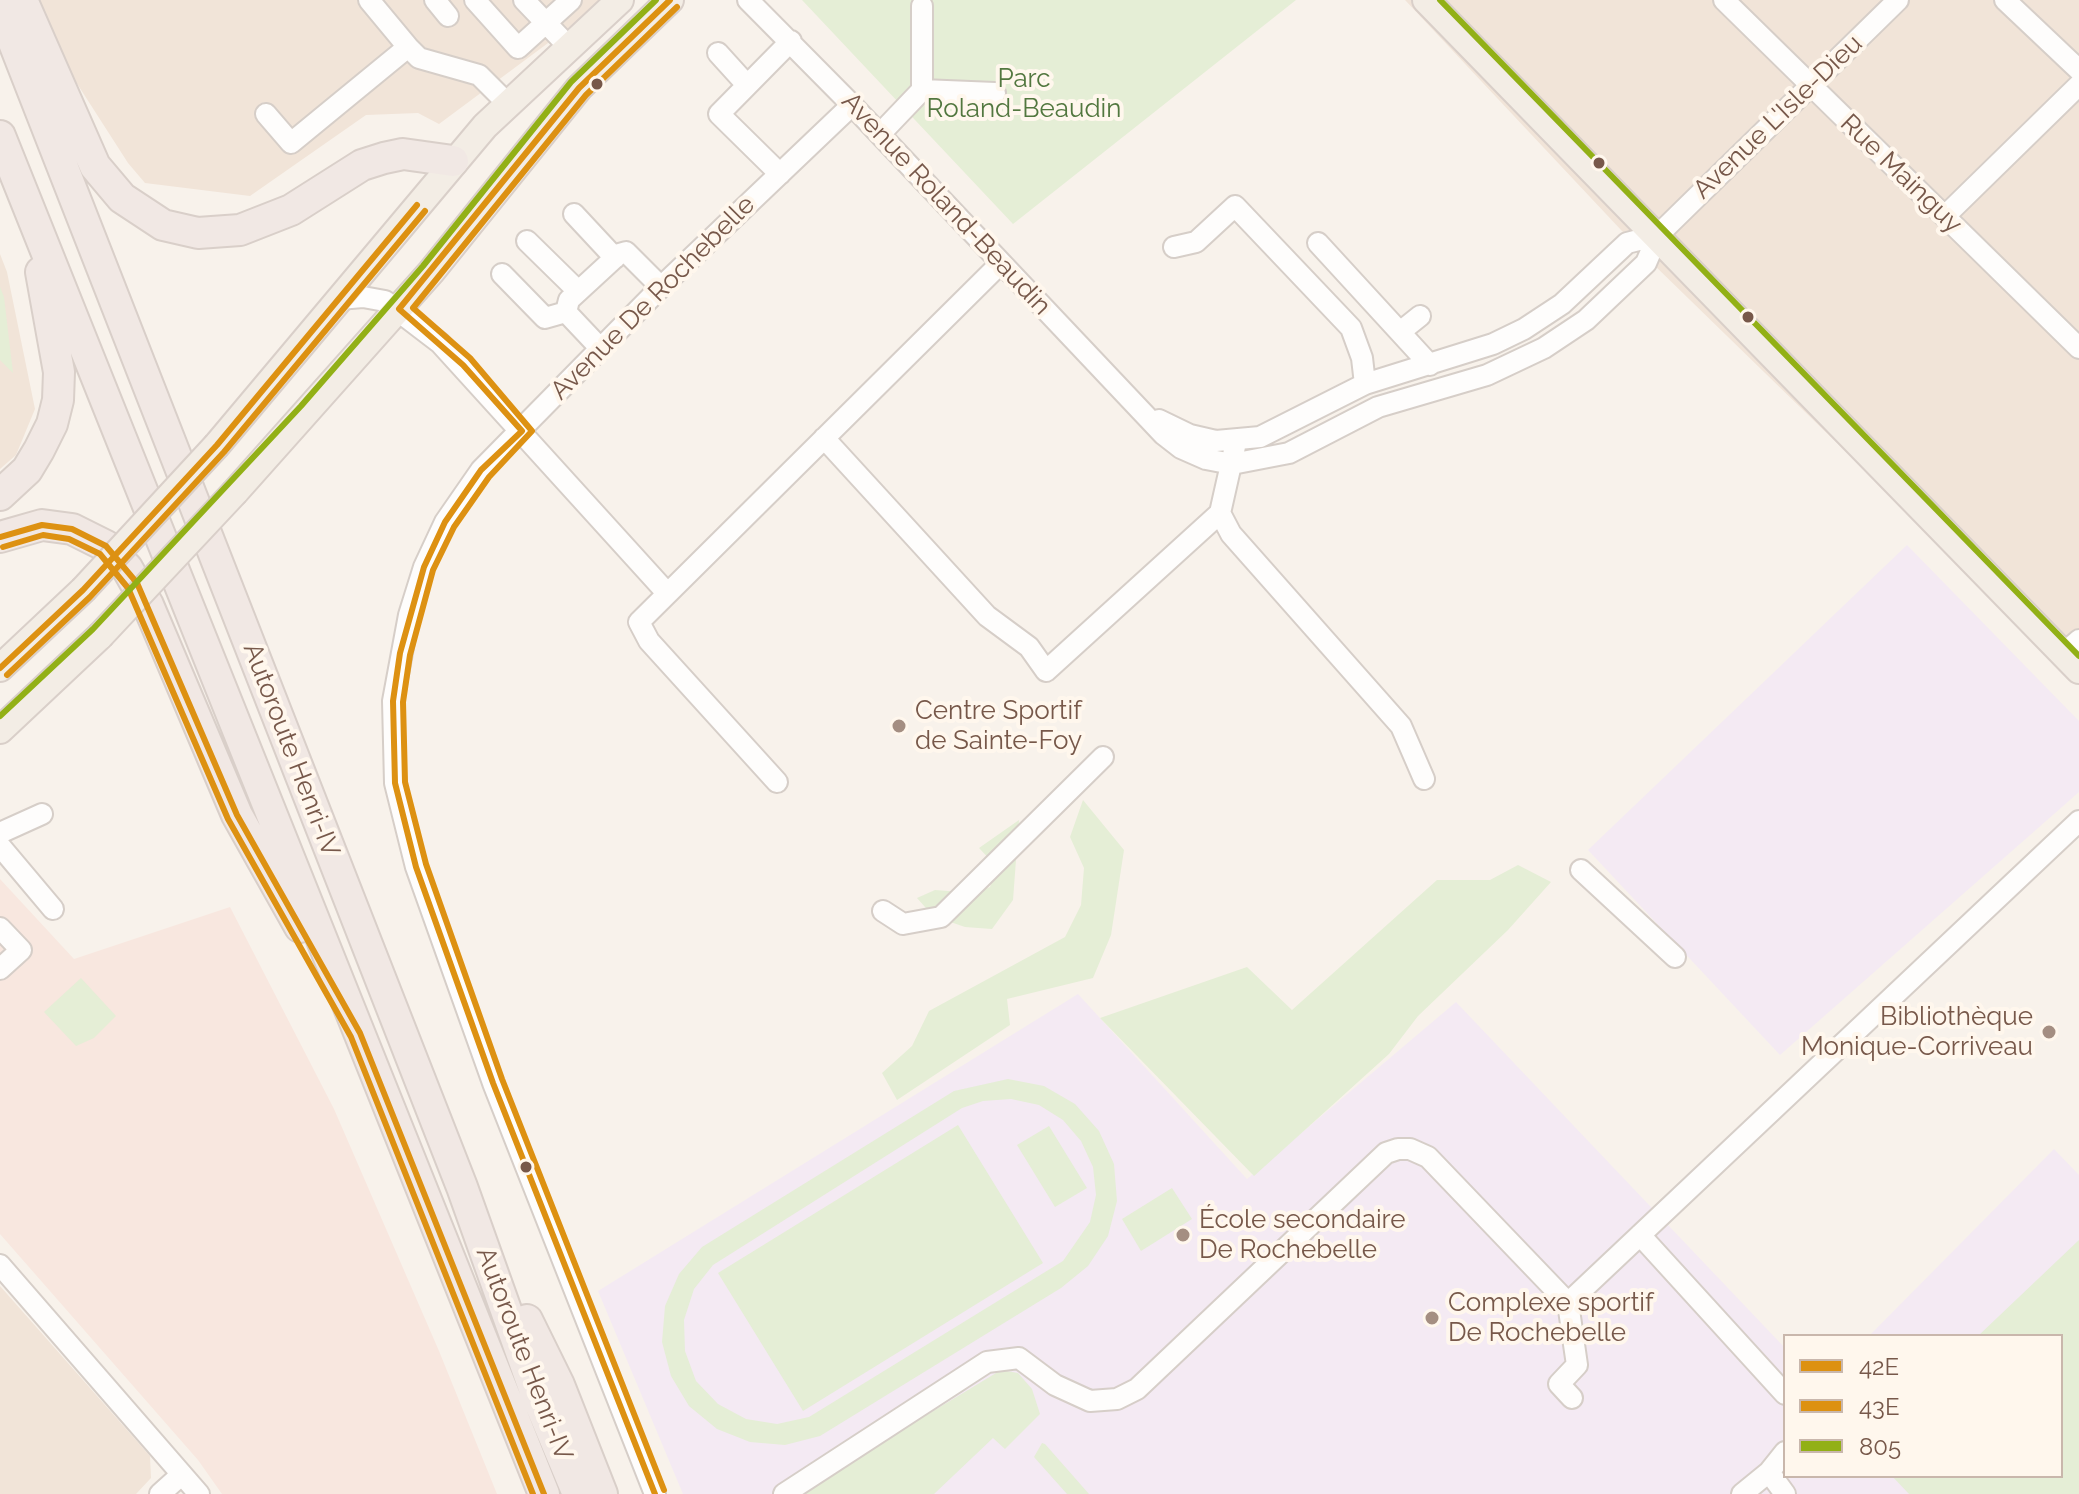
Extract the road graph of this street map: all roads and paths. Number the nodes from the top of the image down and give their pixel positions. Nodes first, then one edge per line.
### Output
1 (22, 0) edge
2 (369, 0) edge
3 (475, 0) edge
4 (524, 0) edge
5 (571, 0) edge
6 (620, 0) edge
7 (670, 0) edge
8 (748, 0) edge
9 (1426, 0) edge
10 (1724, 0) edge
11 (1898, 0) edge
12 (2005, 0) edge
13 (922, 6) dead end
14 (0, 7) edge
15 (546, 23) junction
16 (791, 41) junction
17 (408, 47) junction
18 (569, 47) junction
19 (718, 53) dead end
20 (2079, 70) edge
21 (747, 85) junction
22 (2079, 85) edge
23 (1810, 86) junction
24 (922, 90) junction
25 (995, 93) dead end
26 (508, 104) junction
27 (852, 105) junction
28 (266, 114) dead end
29 (880, 134) junction
30 (0, 136) edge
31 (453, 161) junction
32 (780, 174) junction
33 (574, 214) dead end
34 (1945, 216) junction
35 (1658, 235) junction
36 (527, 241) dead end
37 (41, 242) junction
38 (1318, 243) dead end
39 (1174, 247) dead end
40 (615, 258) junction
41 (1001, 263) junction
42 (502, 274) dead end
43 (661, 287) junction
44 (578, 291) junction
45 (339, 299) junction
46 (399, 309) junction
47 (566, 312) junction
48 (1420, 316) dead end
49 (1400, 332) junction
50 (600, 348) junction
51 (2079, 348) edge
52 (1430, 365) junction
53 (1365, 384) junction
54 (1142, 411) junction
55 (522, 431) junction
56 (824, 438) junction
57 (1236, 442) junction
58 (1232, 464) junction
59 (0, 495) edge
60 (1220, 513) junction
61 (0, 537) edge
62 (667, 593) junction
63 (2074, 655) edge
64 (0, 668) edge
65 (0, 730) edge
66 (1103, 757) dead end
67 (1424, 779) dead end
68 (777, 782) dead end
69 (42, 814) dead end
70 (2079, 821) edge
71 (0, 833) edge
72 (0, 846) edge
73 (1581, 870) dead end
74 (53, 909) dead end
75 (883, 911) dead end
76 (0, 928) edge
77 (1675, 957) dead end
78 (0, 969) edge
79 (360, 1033) junction
80 (462, 1187) junction
81 (1640, 1235) junction
82 (0, 1265) edge
83 (1568, 1303) junction
84 (1783, 1392) edge
85 (1572, 1398) dead end
86 (1783, 1454) edge
87 (1769, 1472) junction
88 (180, 1476) junction
89 (160, 1494) edge
90 (199, 1494) edge
91 (544, 1494) edge
92 (578, 1494) edge
93 (602, 1494) edge
94 (655, 1494) edge
95 (784, 1494) edge
96 (1742, 1494) edge
97 (1785, 1494) edge

1 - 31 highway
2 - 17 street
3 - 15 street
4 - 15 street
5 - 15 street
6 - 18 main road
7 - 46 main road
8 - 16 street, Avenue Roland-Beaudin
9 - 35 main road
10 - 23 street, Rue Mainguy
11 - 23 street, Avenue L'Isle-Dieu
12 - 20 street
13 - 24 street
14 - 80 highway, Autoroute Henri-IV
15 - 18 street
16 - 21 street
16 - 27 street, Avenue Roland-Beaudin
17 - 26 street
17 - 28 street
18 - 26 main road
19 - 21 street
21 - 32 street
22 - 34 street
23 - 34 street, Rue Mainguy
23 - 35 street, Avenue L'Isle-Dieu
24 - 25 street
24 - 29 street
26 - 31 main road
27 - 29 street, Avenue Roland-Beaudin
27 - 32 street, Avenue De Rochebelle
29 - 41 street, Avenue Roland-Beaudin
30 - 37 highway, Autoroute Henri-IV
31 - 45 main road
32 - 43 street, Avenue De Rochebelle
33 - 40 street
34 - 51 street, Rue Mainguy
35 - 52 street, Avenue Roland-Beaudin
35 - 58 street, Avenue Roland-Beaudin
35 - 63 main road
36 - 44 street
37 - 59 highway
37 - 79 highway, Autoroute Henri-IV
38 - 49 street
39 - 53 street
40 - 43 street
40 - 44 street
41 - 54 street, Avenue Roland-Beaudin
41 - 56 street
42 - 47 street
43 - 50 street, Avenue De Rochebelle
44 - 47 street
45 - 46 street
45 - 64 main road, bridge
46 - 55 street
46 - 65 main road, bridge
47 - 50 street
48 - 49 street
49 - 52 street
50 - 55 street, Avenue De Rochebelle
52 - 53 street, Avenue Roland-Beaudin
53 - 57 street, Avenue Roland-Beaudin
54 - 57 street, Avenue Roland-Beaudin
54 - 58 street, Avenue Roland-Beaudin
55 - 62 street
55 - 94 street, Avenue De Rochebelle
56 - 60 street
56 - 62 street
57 - 58 street
58 - 60 street
60 - 67 street
61 - 79 highway
62 - 68 street
66 - 75 street
69 - 71 street
70 - 81 street
72 - 74 street
73 - 77 street
76 - 78 street
79 - 91 highway, Autoroute Henri-IV
80 - 92 highway, Autoroute Henri-IV
80 - 93 highway
81 - 83 street
81 - 84 street
82 - 88 street
83 - 85 street
83 - 95 street
86 - 87 street
87 - 96 street
87 - 97 street
88 - 89 street
88 - 90 street

